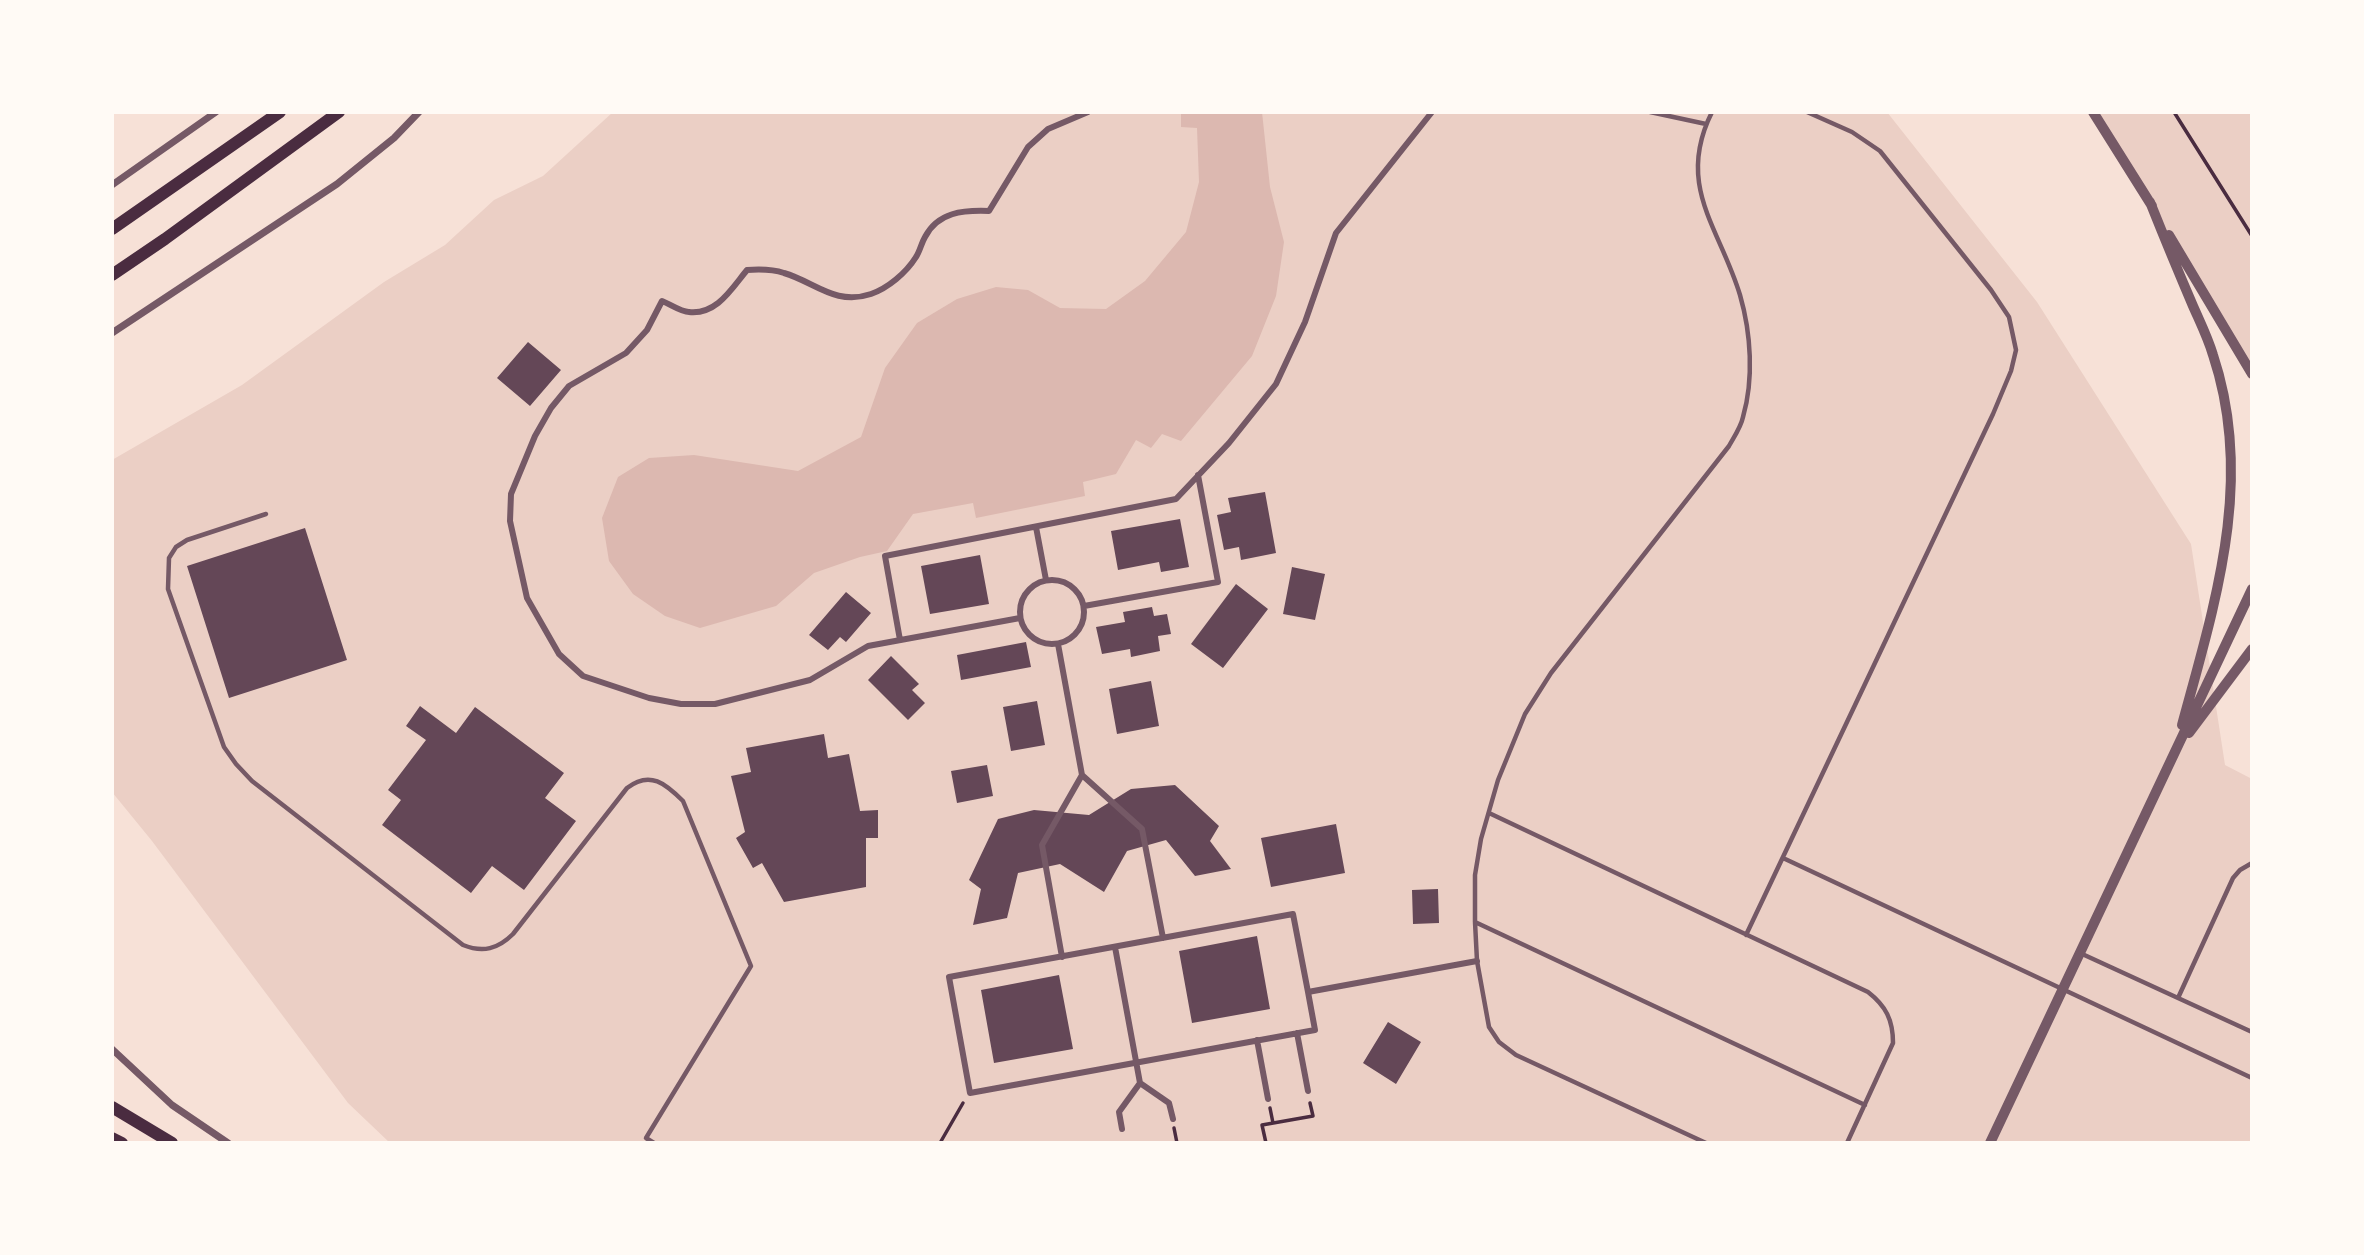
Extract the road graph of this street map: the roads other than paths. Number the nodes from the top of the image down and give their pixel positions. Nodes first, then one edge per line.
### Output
1 (216, 112) edge
2 (279, 112) edge
3 (339, 112) edge
4 (419, 112) edge
5 (1088, 112) edge
6 (1432, 112) edge
7 (1650, 112) edge
8 (1712, 112) edge
9 (1807, 112) edge
10 (2093, 112) edge
11 (1706, 124) junction
12 (112, 185) edge
13 (2150, 202) junction
14 (112, 229) edge
15 (165, 239) junction
16 (112, 275) edge
17 (112, 284) edge
18 (112, 333) edge
19 (2252, 374) edge
20 (1198, 475) junction
21 (266, 514) dead end
22 (1036, 527) junction
23 (1046, 580) junction
24 (2252, 589) edge
25 (1084, 606) junction
26 (1020, 618) junction
27 (900, 640) junction
28 (1058, 644) junction
29 (2252, 649) edge
30 (2173, 755) junction
31 (1082, 775) junction
32 (1489, 813) junction
33 (1783, 858) junction
34 (2252, 863) edge
35 (1475, 922) junction
36 (1746, 934) junction
37 (1163, 938) junction
38 (1115, 947) junction
39 (2080, 953) junction
40 (1062, 957) junction
41 (1477, 961) junction
42 (2062, 990) junction
43 (1308, 992) junction
44 (2178, 999) junction
45 (2252, 1032) edge
46 (1297, 1033) junction
47 (1258, 1040) junction
48 (112, 1049) edge
49 (1136, 1062) junction
50 (2252, 1079) edge
51 (1140, 1083) junction
52 (1308, 1091) dead end
53 (1268, 1099) dead end
54 (1865, 1105) junction
55 (112, 1107) edge
56 (1172, 1119) dead end
57 (1122, 1129) dead end
58 (112, 1138) edge
59 (121, 1143) edge
60 (172, 1143) edge
61 (228, 1143) edge
62 (654, 1143) edge
63 (1706, 1143) edge
64 (1847, 1143) edge
65 (1990, 1143) edge

1 - 12 street
2 - 14 main road
3 - 15 main road
4 - 18 street
5 - 27 street
6 - 20 street
7 - 11 lane
8 - 11 lane
9 - 33 lane
10 - 13 street
11 - 32 lane
13 - 19 street
13 - 30 street
15 - 16 main road
15 - 17 main road
20 - 22 street
20 - 25 street
21 - 62 lane
22 - 23 street
22 - 27 street
23 - 25 street
23 - 26 street
24 - 30 street
25 - 28 street
26 - 27 street
26 - 28 street
28 - 31 street
29 - 30 street
30 - 39 street
31 - 37 street
31 - 40 street
32 - 35 lane
32 - 36 lane
33 - 36 lane
33 - 42 lane
34 - 44 lane
35 - 41 lane
35 - 54 lane
36 - 54 lane
37 - 38 street
37 - 43 street
38 - 40 street
38 - 49 street
39 - 42 street
39 - 44 lane
40 - 49 street
41 - 43 street
41 - 63 lane
42 - 50 lane
42 - 65 street
43 - 46 street
44 - 45 lane
46 - 47 street
46 - 52 street
47 - 49 street
47 - 53 street
48 - 61 street
49 - 51 street
51 - 56 street
51 - 57 street
54 - 64 lane
55 - 60 main road
58 - 59 main road

